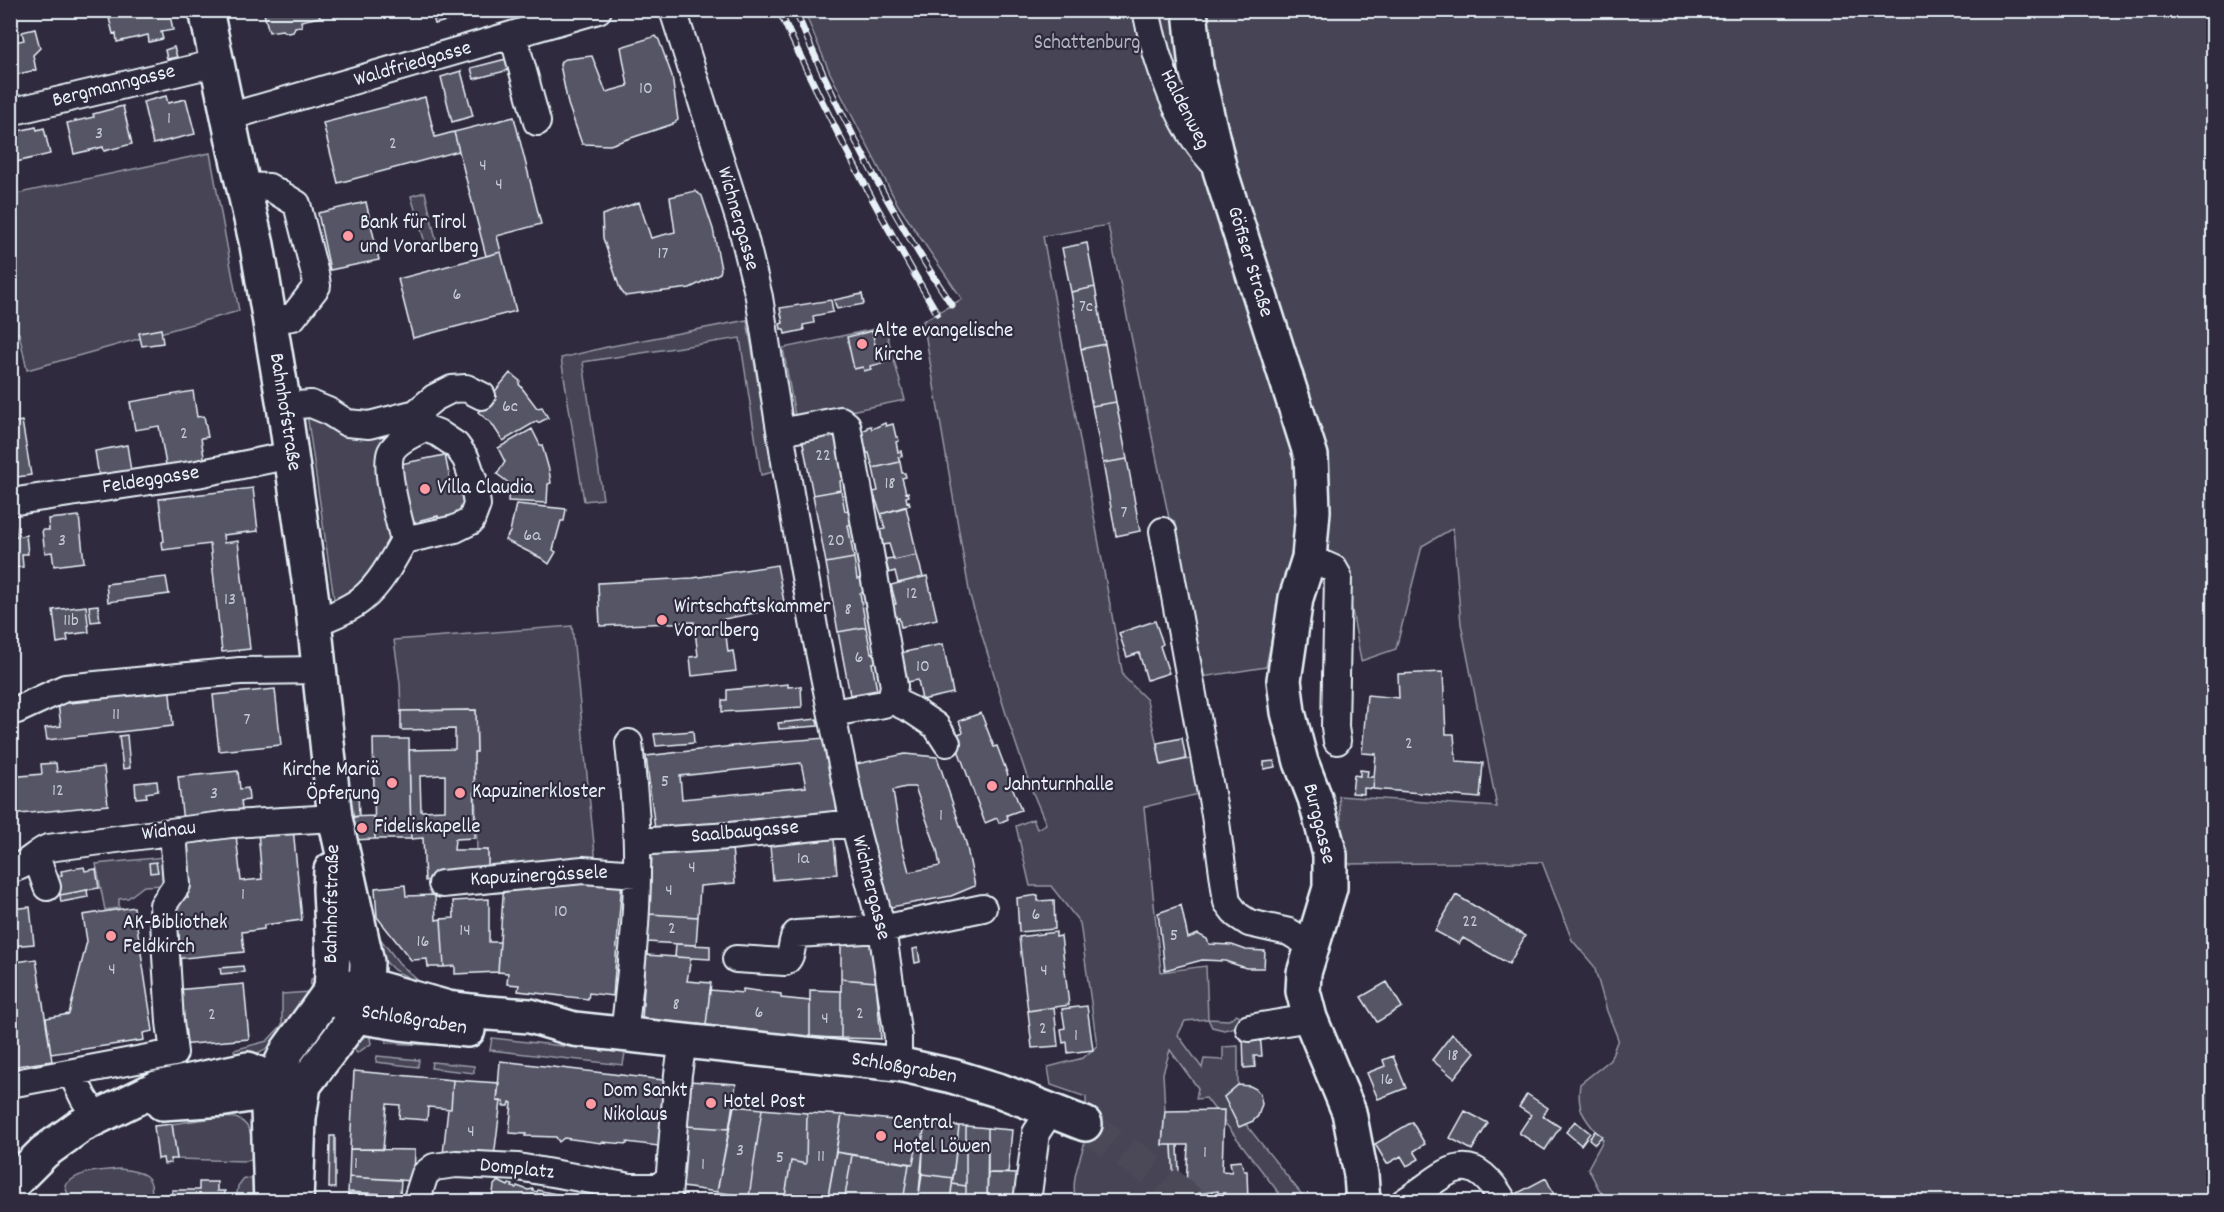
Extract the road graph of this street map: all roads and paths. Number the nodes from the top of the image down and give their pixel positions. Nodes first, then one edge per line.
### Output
1 (206, 10) edge
2 (598, 10) edge
3 (673, 10) edge
4 (1146, 10) edge
5 (1190, 10) edge
6 (513, 35) junction
7 (217, 63) junction
8 (10, 112) edge
9 (228, 117) junction
10 (537, 122) dead end
11 (1220, 170) junction
12 (243, 186) junction
13 (270, 320) junction
14 (483, 396) dead end
15 (284, 406) junction
16 (421, 420) junction
17 (781, 432) junction
18 (291, 455) junction
19 (10, 502) edge
20 (1313, 511) joint
21 (1163, 531) dead end
22 (404, 540) junction
23 (1309, 558) junction
24 (315, 623) junction
25 (320, 670) junction
26 (891, 700) junction
27 (16, 710) dead end
28 (832, 713) junction
29 (1337, 741) dead end
30 (629, 743) dead end
31 (947, 743) dead end
32 (335, 818) junction
33 (854, 823) junction
34 (173, 832) junction
35 (637, 842) junction
36 (36, 856) junction
37 (10, 869) edge
38 (637, 874) junction
39 (442, 884) dead end
40 (47, 887) dead end
41 (983, 908) dead end
42 (882, 929) junction
43 (1311, 945) junction
44 (736, 959) dead end
45 (366, 985) junction
46 (331, 990) junction
47 (356, 1016) junction
48 (1310, 1018) junction
49 (1249, 1028) dead end
50 (574, 1029) junction
51 (624, 1035) junction
52 (683, 1042) junction
53 (898, 1064) junction
54 (72, 1074) junction
55 (289, 1083) junction
56 (10, 1084) edge
57 (1051, 1110) junction
58 (95, 1116) junction
59 (1085, 1124) tunnel mouth
60 (10, 1186) edge
61 (672, 1194) edge
62 (271, 1202) edge
63 (296, 1202) edge
64 (416, 1202) edge
65 (1027, 1202) edge
66 (1363, 1202) edge
67 (1404, 1202) edge
68 (1504, 1202) edge

1 - 7 main road, Bahnhofstraße
2 - 6 street, Waldfriedgasse
3 - 17 street, Wichnergasse
4 - 11 street, Haldenweg
5 - 11 main road, Göfiser Straße
6 - 9 street, Waldfriedgasse
6 - 10 street
7 - 8 street, Bergmanngasse
7 - 9 main road, Bahnhofstraße
9 - 12 main road, Bahnhofstraße
11 - 20 main road, Göfiser Straße
12 - 13 main road, Bahnhofstraße
12 - 13 street
13 - 15 main road, Bahnhofstraße
14 - 16 street
15 - 16 street
15 - 18 main road, Bahnhofstraße
16 - 22 street
16 - 22 street
17 - 26 street
17 - 28 street, Wichnergasse
18 - 19 street, Feldeggasse
18 - 24 main road, Bahnhofstraße
20 - 23 main road, Burggasse
21 - 43 street
22 - 24 street
23 - 29 street
23 - 43 main road, Burggasse
24 - 25 main road, Bahnhofstraße
25 - 27 street
25 - 32 main road, Bahnhofstraße
26 - 28 street
26 - 31 street
28 - 33 street, Wichnergasse
30 - 35 street
32 - 34 street, Widnau
32 - 45 main road, Bahnhofstraße
32 - 46 main road, Bahnhofstraße
33 - 35 street, Saalbaugasse
33 - 42 street, Wichnergasse
34 - 36 street, Widnau
34 - 54 street
35 - 38 street
36 - 37 street, Widnau
36 - 40 street
38 - 39 street, Kapuzinergässele
38 - 51 street
41 - 42 street
42 - 44 street
42 - 53 street, Wichnergasse
43 - 48 main road, Burggasse
45 - 46 main road, Schloßgraben
45 - 47 main road, Bahnhofstraße
45 - 50 main road, Schloßgraben
46 - 47 main road, Schloßgraben
46 - 55 main road
47 - 50 main road, Schloßgraben
47 - 55 main road, Bahnhofstraße
48 - 49 street
48 - 66 main road, Burggasse
50 - 51 main road, Schloßgraben
51 - 52 main road, Schloßgraben
52 - 53 main road, Schloßgraben
52 - 61 street
53 - 57 main road, Schloßgraben
54 - 56 street
54 - 58 street
55 - 58 main road
55 - 62 main road
55 - 63 main road
57 - 59 main road, Schloßgraben
57 - 65 street
58 - 60 main road
61 - 64 street, Domplatz
67 - 68 street

